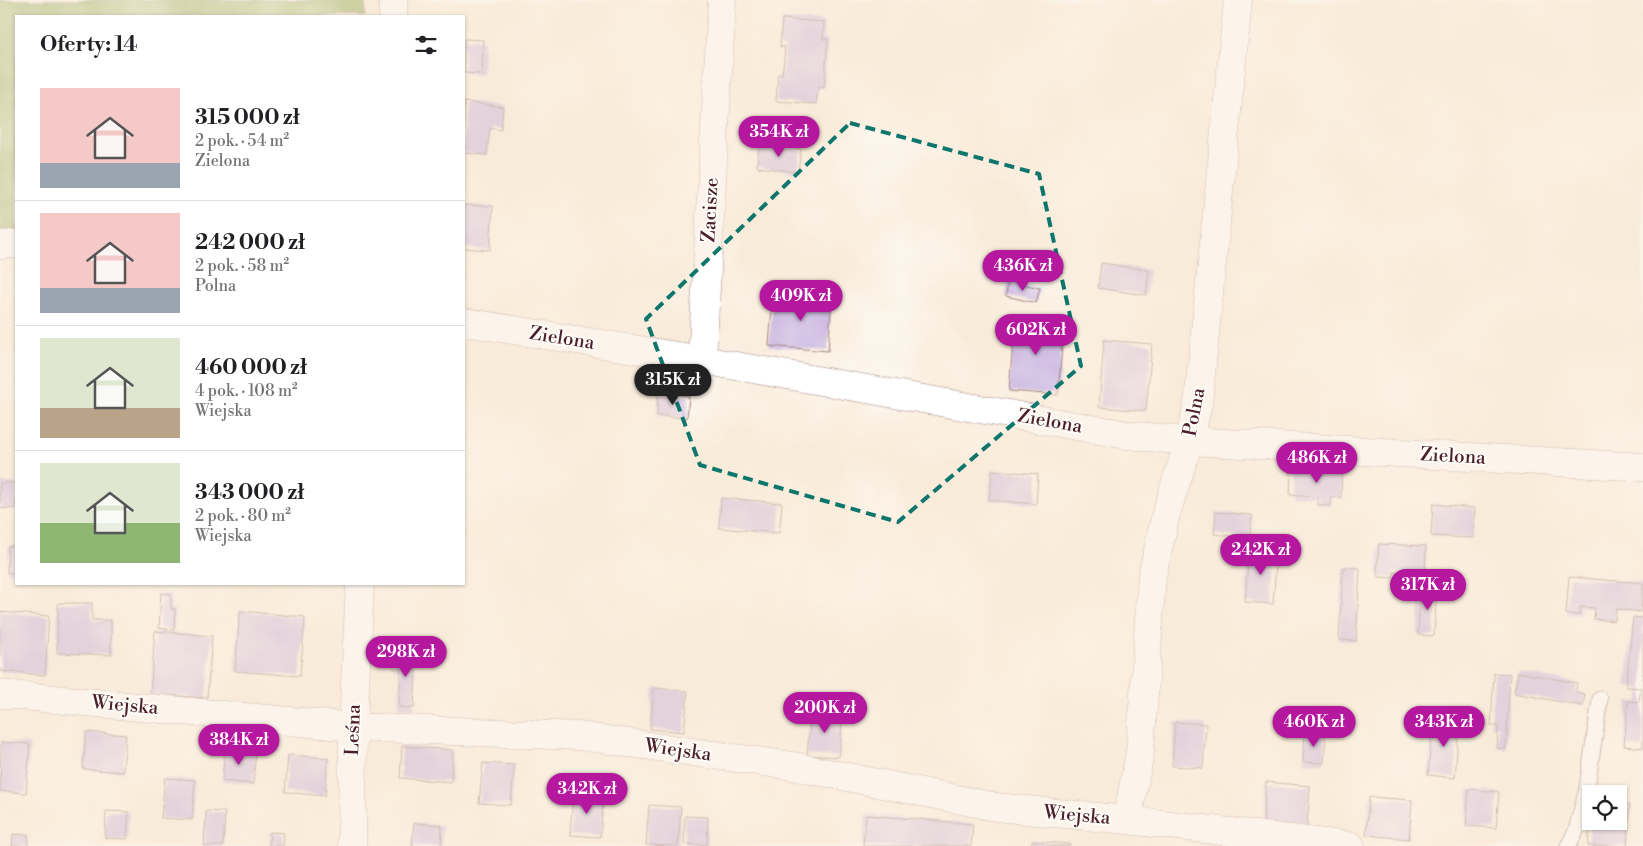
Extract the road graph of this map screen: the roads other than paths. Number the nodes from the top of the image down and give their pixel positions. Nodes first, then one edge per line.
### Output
1 (393, 0) edge
2 (722, 0) edge
3 (1238, 0) edge
4 (393, 15) edge
5 (15, 244) edge
6 (0, 246) edge
7 (465, 322) edge
8 (702, 360) junction
9 (1189, 441) junction
10 (1643, 467) edge
11 (360, 585) edge
12 (0, 694) edge
13 (1600, 700) dead end
14 (353, 727) junction
15 (1128, 820) junction
16 (352, 846) edge
17 (1351, 846) edge
18 (1568, 846) edge

1 - 4 street
2 - 8 street, Zacisze
3 - 9 street, Polna
5 - 6 street
7 - 8 street, Zielona
8 - 9 street, Zielona
9 - 10 street, Zielona
9 - 15 street, Polna
11 - 14 street, Leśna
12 - 14 street, Wiejska
13 - 18 lane
14 - 15 street, Wiejska
14 - 16 street, Leśna
15 - 17 street, Wiejska

